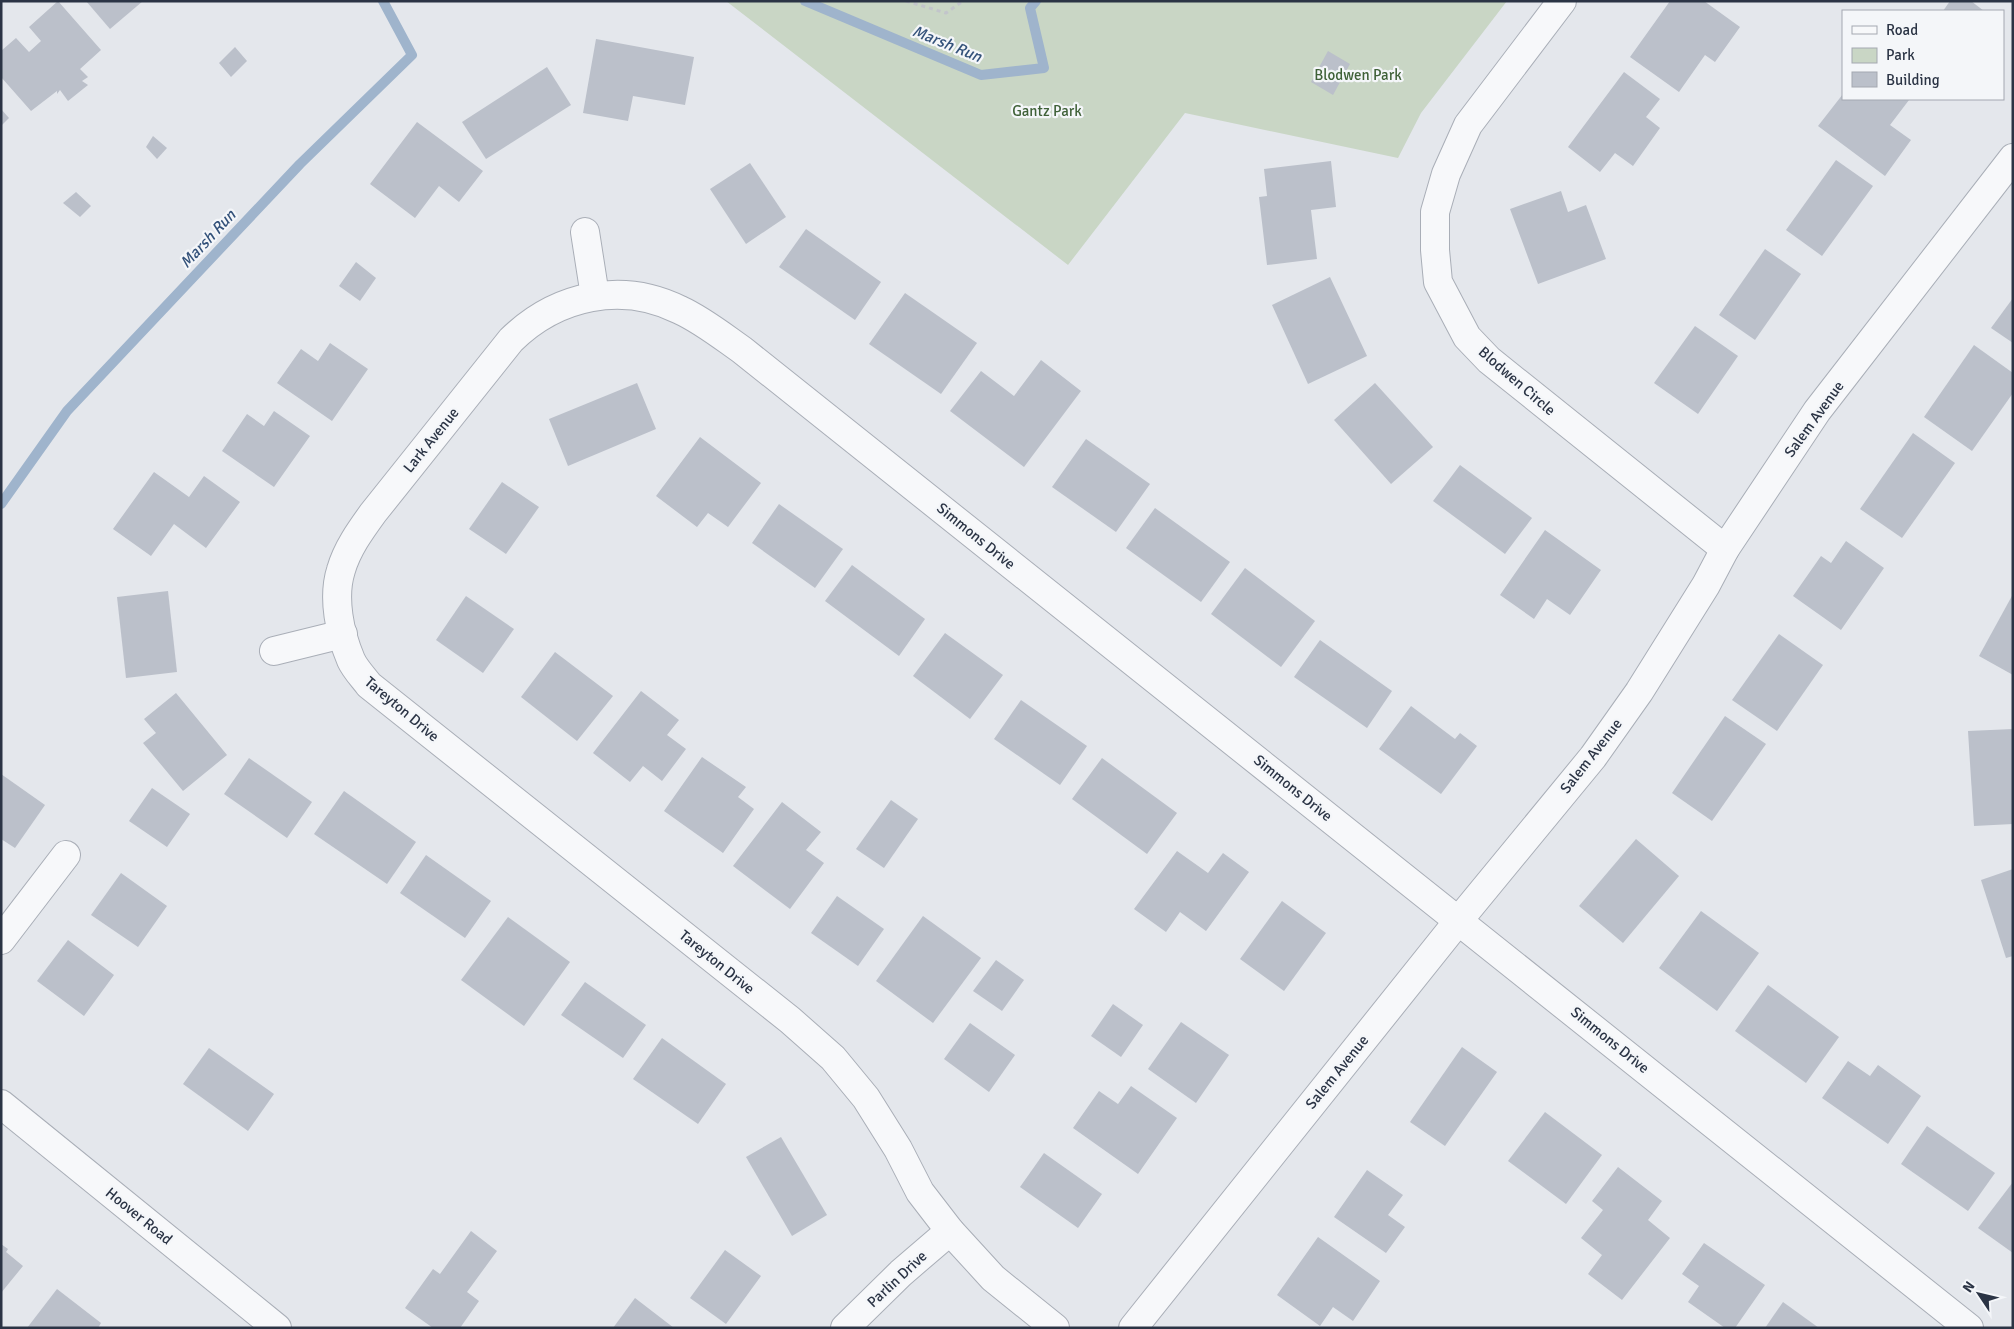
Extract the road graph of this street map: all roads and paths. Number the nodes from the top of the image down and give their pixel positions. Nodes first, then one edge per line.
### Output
1 (906, 1) edge
2 (962, 1) edge
3 (1562, 1) edge
4 (2013, 158) edge
5 (585, 232) dead end
6 (595, 296) junction
7 (1725, 549) junction
8 (343, 634) junction
9 (274, 651) dead end
10 (66, 855) dead end
11 (1459, 920) junction
12 (1, 940) edge
13 (1, 1104) edge
14 (950, 1231) junction
15 (276, 1328) edge
16 (845, 1328) edge
17 (1055, 1328) edge
18 (1132, 1328) edge
19 (1969, 1328) edge

1 - 2 path
3 - 7 street, Blodwen Circle
4 - 7 street, Salem Avenue
5 - 6 street
6 - 8 street, Lark Avenue
6 - 11 street, Simmons Drive
7 - 11 street, Salem Avenue
8 - 9 street
8 - 14 street, Tareyton Drive
10 - 12 street
11 - 18 street, Salem Avenue
11 - 19 street, Simmons Drive
13 - 15 street, Hoover Road
14 - 16 street, Parlin Drive
14 - 17 street, Tareyton Drive

